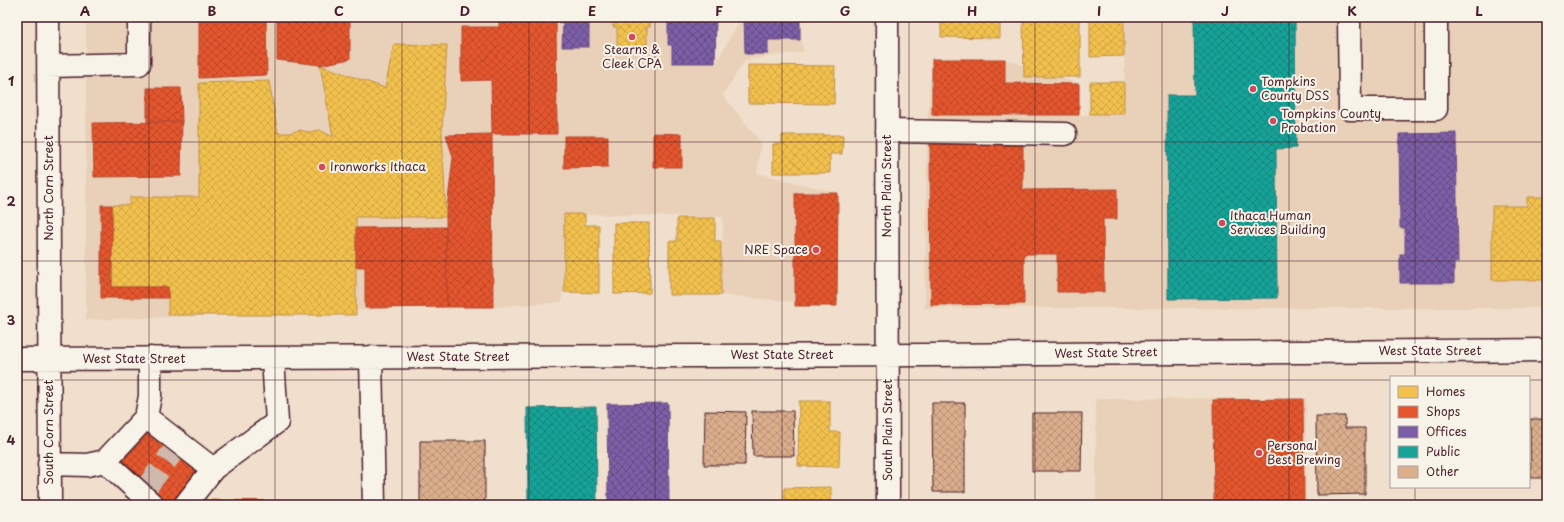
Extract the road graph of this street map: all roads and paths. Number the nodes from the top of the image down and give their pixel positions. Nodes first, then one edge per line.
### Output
1 (48, 17) edge
2 (139, 17) edge
3 (887, 17) edge
4 (1350, 17) edge
5 (1436, 17) edge
6 (49, 66) junction
7 (887, 130) junction
8 (1066, 134) dead end
9 (1547, 350) edge
10 (888, 355) junction
11 (150, 358) junction
12 (273, 358) junction
13 (371, 358) junction
14 (17, 359) edge
15 (49, 359) junction
16 (146, 417) junction
17 (105, 461) junction
18 (50, 464) junction
19 (213, 469) junction
20 (147, 496) edge
21 (50, 505) edge
22 (185, 505) edge
23 (374, 505) edge
24 (888, 505) edge

1 - 6 street, North Corn Street
2 - 6 street
3 - 7 street, North Plain Street
4 - 5 street
6 - 15 street, North Corn Street
7 - 8 street
7 - 10 street, North Plain Street
9 - 10 street, West State Street
10 - 13 street, West State Street
10 - 24 street, South Plain Street
11 - 12 street, West State Street
11 - 15 street, West State Street
11 - 16 street
12 - 13 street, West State Street
12 - 19 street
13 - 23 street
14 - 15 street, West State Street
15 - 18 street, South Corn Street
16 - 17 street
16 - 19 street
17 - 18 street
17 - 20 street
18 - 21 street, South Corn Street
19 - 22 street

